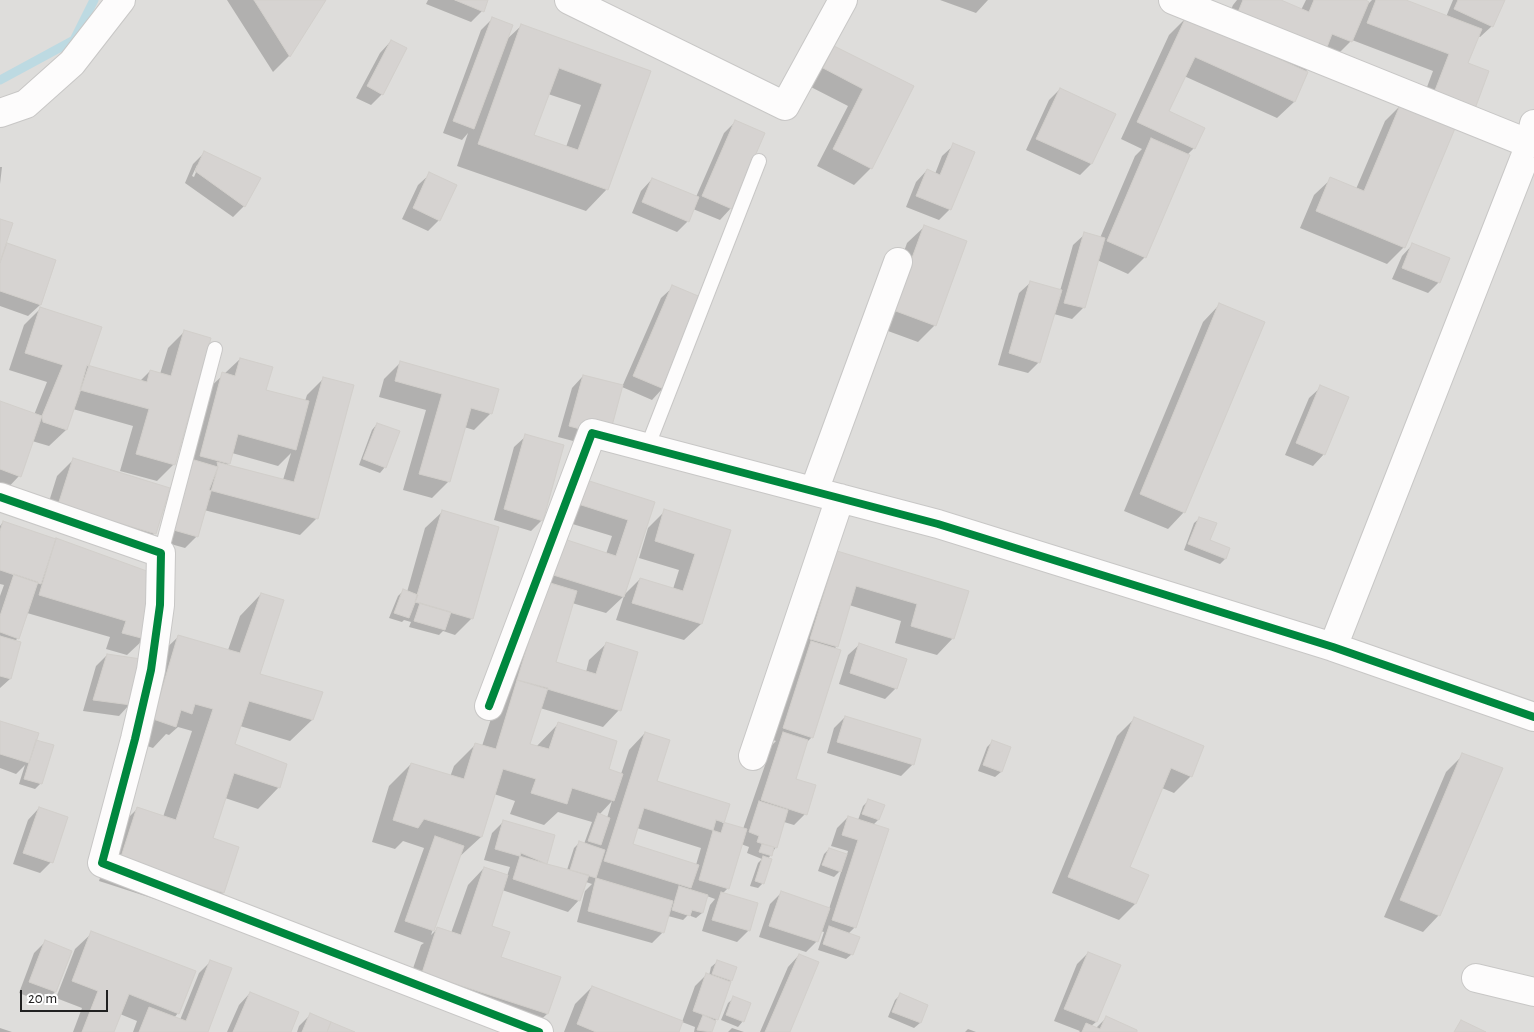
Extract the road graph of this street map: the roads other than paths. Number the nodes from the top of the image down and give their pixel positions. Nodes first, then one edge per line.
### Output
1 (121, 0) edge
2 (569, 0) edge
3 (843, 0) edge
4 (1173, 0) edge
5 (0, 113) edge
6 (1532, 134) edge
7 (759, 161) dead end
8 (898, 262) dead end
9 (215, 349) dead end
10 (647, 448) junction
11 (827, 495) junction
12 (0, 497) edge
13 (161, 553) junction
14 (1333, 648) junction
15 (488, 706) dead end
16 (1534, 717) edge
17 (753, 756) dead end
18 (1476, 978) dead end
19 (1534, 992) edge
20 (539, 1032) edge

1 - 5 street
2 - 3 street
4 - 6 street
6 - 14 street
7 - 10 lane
8 - 11 street
9 - 13 lane
10 - 11 street
10 - 15 street
11 - 14 street
11 - 17 street
12 - 13 street
13 - 20 street
14 - 16 street
18 - 19 street

